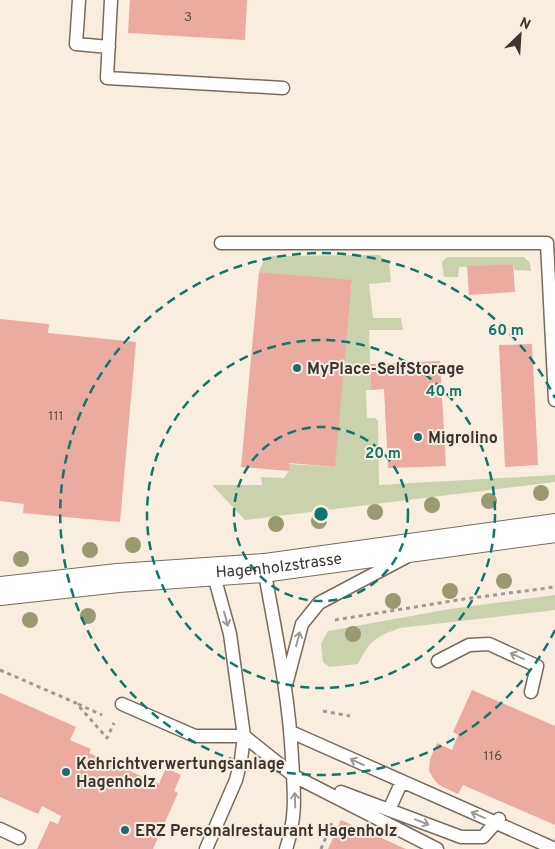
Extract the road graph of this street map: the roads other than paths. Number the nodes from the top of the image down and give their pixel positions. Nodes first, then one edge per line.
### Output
1 (79, 0) edge
2 (111, 0) edge
3 (109, 47) junction
4 (282, 88) dead end
5 (221, 243) dead end
6 (555, 400) edge
7 (555, 528) edge
8 (425, 547) junction
9 (264, 568) junction
10 (213, 572) junction
11 (0, 591) edge
12 (438, 661) dead end
13 (285, 686) junction
14 (532, 692) dead end
15 (122, 704) road end
16 (291, 732) junction
17 (244, 736) junction
18 (294, 776) junction
19 (402, 781) junction
20 (389, 810) junction
21 (498, 820) junction
22 (0, 829) edge
23 (19, 838) dead end
24 (206, 849) edge
25 (286, 849) edge
26 (437, 849) edge
27 (555, 849) edge

1 - 3 lane
2 - 3 lane
3 - 4 lane
5 - 6 lane
7 - 8 street, Hagenholzstrasse
8 - 9 street, Hagenholzstrasse
13 -> 8 lane
9 - 10 street, Hagenholzstrasse
9 - 13 lane
10 - 11 street, Hagenholzstrasse
10 -> 17 lane
14 -> 12 lane
13 - 16 lane
15 - 17 lane
16 - 18 lane
19 -> 16 lane
17 - 18 lane
17 - 24 lane
18 - 20 lane
25 -> 18 lane
18 - 26 lane
19 - 20 lane
21 -> 19 lane
20 -> 21 lane
21 - 27 lane
22 - 23 lane

